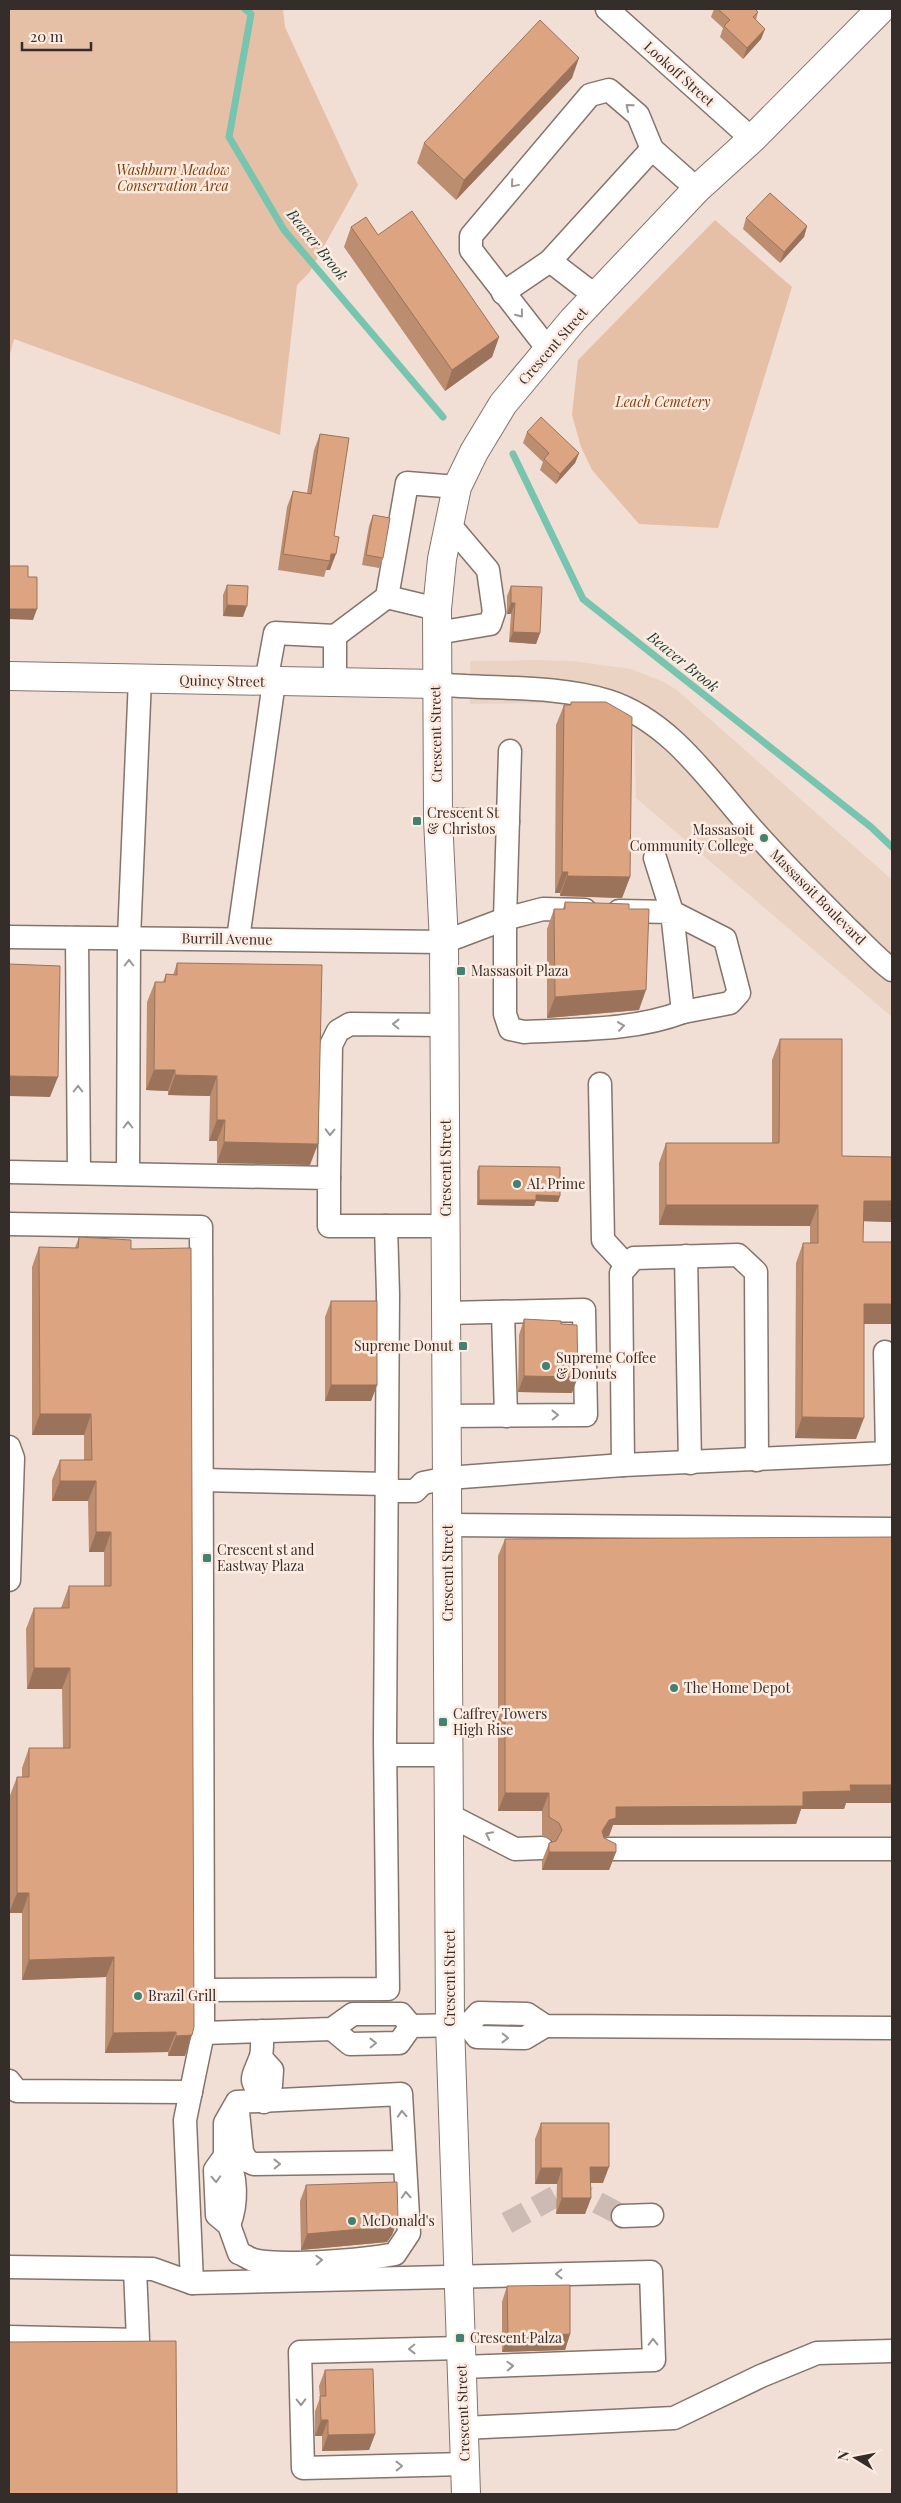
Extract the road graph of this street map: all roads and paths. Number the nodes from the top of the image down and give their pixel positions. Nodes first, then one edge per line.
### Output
1 (606, 9) edge
2 (881, 9) edge
3 (752, 138) junction
4 (652, 149) junction
5 (697, 189) junction
6 (550, 262) junction
7 (503, 292) junction
8 (596, 297) junction
9 (548, 349) junction
10 (457, 487) junction
11 (449, 524) junction
12 (387, 597) junction
13 (437, 621) junction
14 (335, 636) junction
15 (9, 676) edge
16 (140, 679) junction
17 (335, 681) junction
18 (270, 682) junction
19 (436, 684) junction
20 (510, 751) dead end
21 (438, 819) junction
22 (508, 822) junction
23 (655, 858) dead end
24 (672, 912) junction
25 (505, 919) junction
26 (9, 937) edge
27 (77, 938) junction
28 (129, 938) junction
29 (238, 939) junction
30 (444, 942) junction
31 (892, 970) edge
32 (673, 1016) junction
33 (445, 1025) junction
34 (600, 1084) dead end
35 (9, 1172) edge
36 (79, 1173) junction
37 (128, 1174) junction
38 (329, 1178) junction
39 (9, 1224) edge
40 (386, 1226) junction
41 (446, 1226) junction
42 (686, 1256) junction
43 (627, 1266) junction
44 (507, 1312) junction
45 (447, 1313) junction
46 (884, 1352) dead end
47 (448, 1416) junction
48 (506, 1416) junction
49 (9, 1447) edge
50 (757, 1460) junction
51 (690, 1463) junction
52 (623, 1465) junction
53 (202, 1480) junction
54 (435, 1481) junction
55 (387, 1484) junction
56 (448, 1525) junction
57 (892, 1529) edge
58 (9, 1580) edge
59 (387, 1755) junction
60 (449, 1755) junction
61 (449, 1815) junction
62 (536, 1848) dead end
63 (609, 1849) edge
64 (892, 1849) edge
65 (203, 1990) junction
66 (459, 2024) junction
67 (892, 2028) edge
68 (262, 2031) junction
69 (204, 2033) junction
70 (11, 2088) edge
71 (191, 2092) junction
72 (264, 2100) junction
73 (237, 2102) junction
74 (404, 2162) junction
75 (652, 2215) dead end
76 (623, 2216) tunnel mouth
77 (392, 2254) junction
78 (9, 2267) edge
79 (135, 2269) junction
80 (459, 2276) junction
81 (394, 2278) junction
82 (192, 2284) junction
83 (9, 2337) edge
84 (892, 2352) edge
85 (461, 2358) junction
86 (464, 2428) junction
87 (465, 2464) junction
88 (466, 2494) edge

1 - 3 street, Lookoff Street
2 - 3 main road, Crescent Street
3 - 5 main road, Crescent Street
4 - 5 street
4 - 6 street
4 -> 7 street
5 - 8 main road, Crescent Street
6 - 7 street
6 - 8 street
7 -> 9 street
8 - 9 main road, Crescent Street
9 - 10 main road, Crescent Street
10 - 11 main road, Crescent Street
10 - 12 street
11 - 13 main road, Crescent Street
11 - 13 street
12 - 13 street
12 - 14 street
13 - 19 main road, Crescent Street
14 - 17 street
14 - 18 street
15 - 16 main road, Quincy Street
16 - 18 main road, Quincy Street
16 - 28 street
17 - 18 main road, Quincy Street
17 - 19 main road, Quincy Street
18 - 29 street
19 - 21 main road, Crescent Street
19 - 31 street, Massasoit Boulevard
20 - 22 street
21 - 22 street
21 - 30 main road, Crescent Street
22 - 25 street
23 - 24 street
24 - 25 street
24 - 32 street
24 - 32 street
25 - 30 street
25 -> 32 street
26 - 27 street, Burrill Avenue
27 - 28 street, Burrill Avenue
36 -> 27 street
28 - 29 street, Burrill Avenue
37 -> 28 street
29 - 30 street, Burrill Avenue
30 - 33 main road, Crescent Street
33 -> 38 street
33 - 41 main road, Crescent Street
34 - 43 street
35 - 36 street
36 - 37 street
37 - 38 street
38 - 40 street
39 - 53 street
40 - 41 street
40 - 55 street
41 - 45 main road, Crescent Street
42 - 43 street
42 - 50 street
42 - 51 street
43 - 52 street
44 - 45 street
44 - 48 street
48 -> 44 street
45 - 47 main road, Crescent Street
46 - 50 street
47 - 48 street
47 - 54 main road, Crescent Street
49 - 58 street
50 - 51 street
51 - 52 street
52 - 54 street
53 - 55 street
53 - 65 street
54 - 55 street
54 - 56 main road, Crescent Street
55 - 59 street
56 - 57 street
56 - 60 main road, Crescent Street
59 - 60 street
59 - 65 street
60 - 61 main road, Crescent Street
62 -> 61 street
61 - 66 main road, Crescent Street
63 - 64 street
65 - 69 street
66 - 67 street
66 - 68 street
66 - 80 main road, Crescent Street
68 - 69 street
68 - 72 street
69 - 71 street
70 - 71 street
71 - 82 street
72 - 73 street
74 -> 72 street
73 -> 74 street
73 -> 77 street
77 -> 74 street
75 - 76 street
77 - 81 street
78 - 79 street
79 - 82 street
79 - 83 street
80 - 81 street
80 - 85 main road, Crescent Street
85 -> 80 street
81 - 82 street
84 - 86 street
85 - 86 main road, Crescent Street
85 -> 87 street
86 - 87 main road, Crescent Street
87 - 88 main road, Crescent Street

